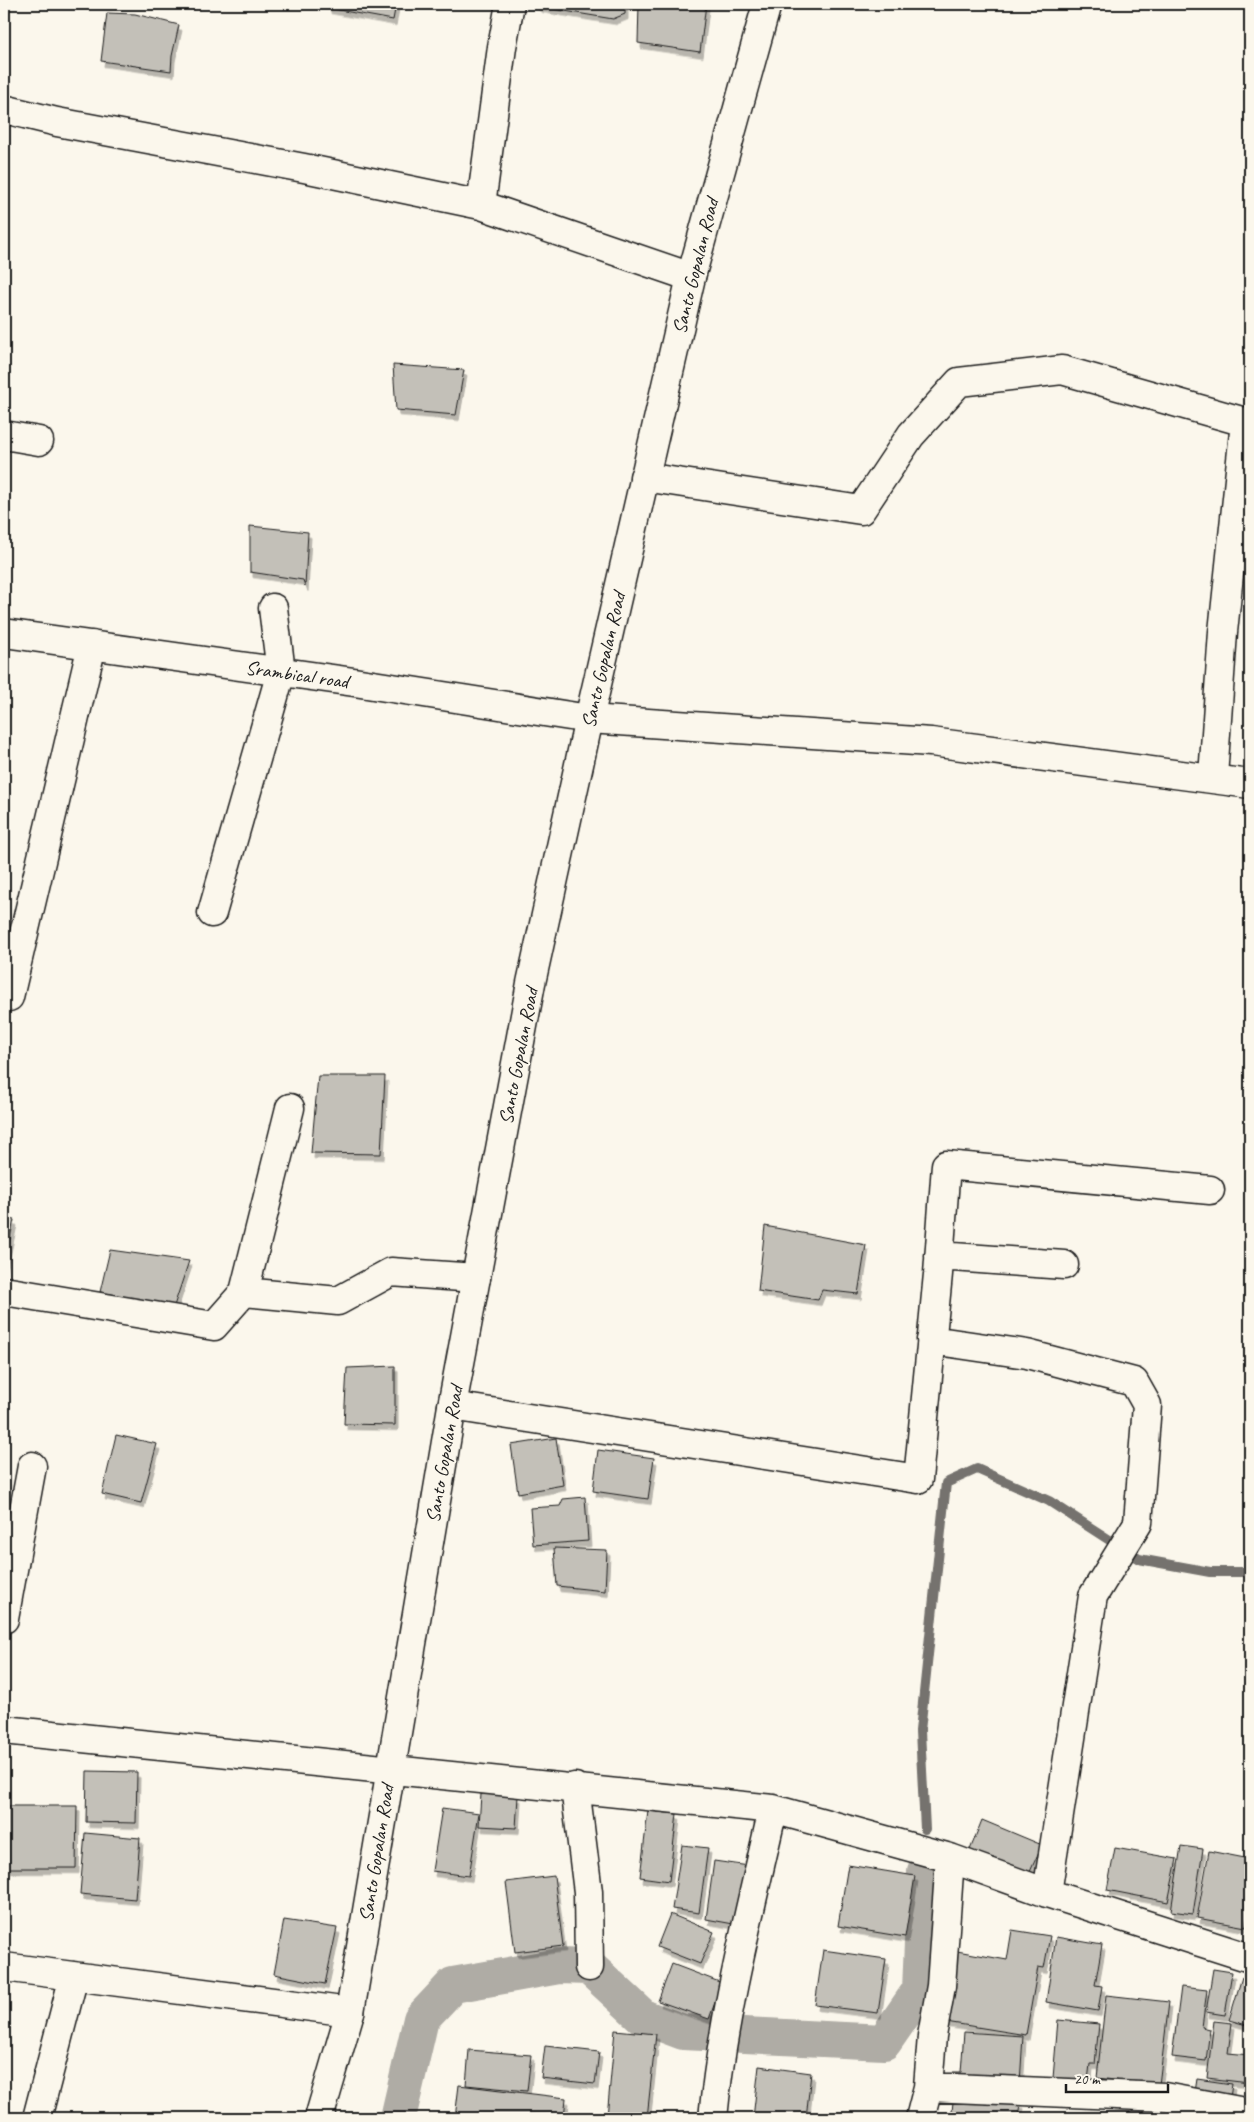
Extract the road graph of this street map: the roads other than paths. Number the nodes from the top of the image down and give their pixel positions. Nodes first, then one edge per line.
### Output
1 (510, 4) edge
2 (767, 4) edge
3 (4, 109) edge
4 (481, 205) junction
5 (691, 277) junction
6 (4, 435) edge
7 (39, 441) dead end
8 (644, 477) junction
9 (273, 608) dead end
10 (4, 633) edge
11 (92, 645) junction
12 (281, 672) junction
13 (589, 719) junction
14 (1213, 777) junction
15 (1250, 784) edge
16 (212, 913) dead end
17 (4, 996) edge
18 (290, 1108) dead end
19 (1210, 1190) dead end
20 (939, 1256) junction
21 (1064, 1265) dead end
22 (476, 1278) junction
23 (4, 1291) edge
24 (244, 1292) junction
25 (932, 1340) junction
26 (452, 1406) junction
27 (32, 1466) dead end
28 (4, 1620) edge
29 (4, 1730) edge
30 (390, 1768) junction
31 (575, 1787) junction
32 (773, 1809) junction
33 (950, 1858) junction
34 (1047, 1893) junction
35 (1250, 1958) edge
36 (4, 1967) edge
37 (589, 1967) dead end
38 (74, 1976) junction
39 (350, 2012) junction
40 (928, 2087) junction
41 (1250, 2112) edge
42 (37, 2118) edge
43 (319, 2118) edge
44 (712, 2118) edge
45 (920, 2118) edge

1 - 4 street
2 - 5 street, Santo Gopalan Road
3 - 4 street
4 - 5 street
5 - 8 street, Santo Gopalan Road
6 - 7 street
8 - 13 street, Santo Gopalan Road
8 - 14 street
9 - 12 street
10 - 11 street, Srambical road
11 - 12 street, Srambical road
11 - 17 street
12 - 13 street, Srambical road
12 - 16 street
13 - 14 street, Srambical road
13 - 22 street, Santo Gopalan Road
14 - 15 street, Srambical road
18 - 24 street
19 - 20 street
20 - 21 street
20 - 25 street
22 - 24 street
22 - 26 street, Santo Gopalan Road
23 - 24 street
25 - 26 street
25 - 34 street
26 - 30 street, Santo Gopalan Road
27 - 28 street
29 - 30 street
30 - 31 street
30 - 39 street, Santo Gopalan Road
31 - 32 street
31 - 37 street
32 - 33 street
32 - 44 street
33 - 34 street
33 - 40 street
34 - 35 street
36 - 38 street
38 - 39 street
38 - 42 street
39 - 43 street, Santo Gopalan Road
40 - 41 street
40 - 45 street

